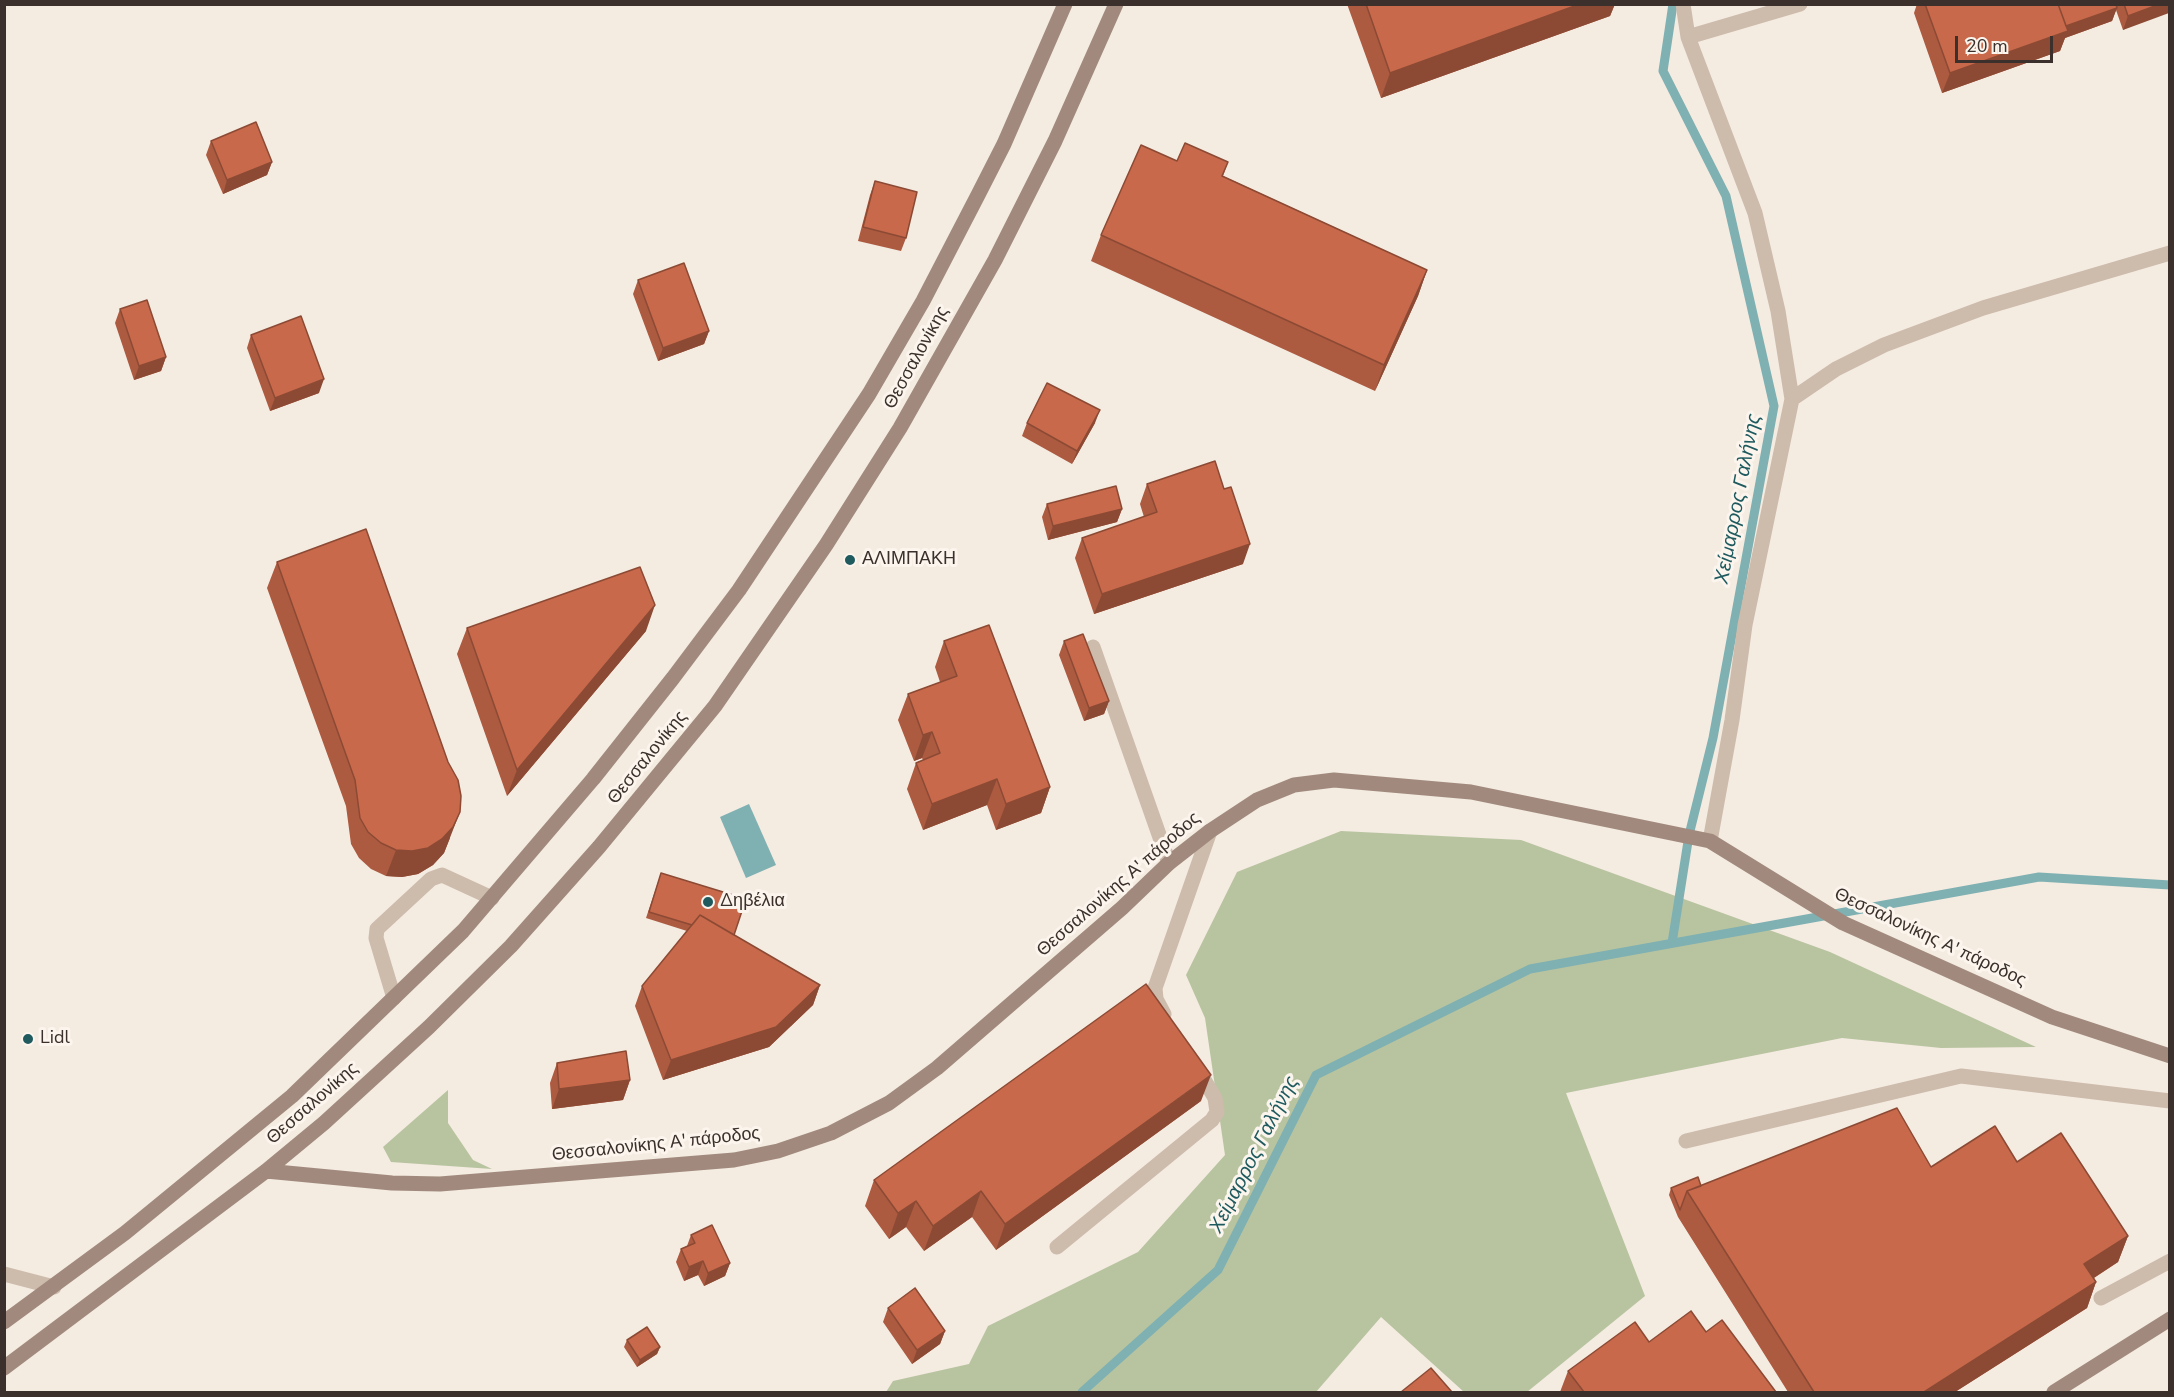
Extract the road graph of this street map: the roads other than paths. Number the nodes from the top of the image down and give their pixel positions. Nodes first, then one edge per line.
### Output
1 (1065, 4) edge
2 (1116, 4) edge
3 (1683, 4) edge
4 (1800, 4) edge
5 (1688, 37) junction
6 (2169, 253) edge
7 (1792, 399) junction
8 (1093, 647) dead end
9 (1210, 831) junction
10 (1710, 841) junction
11 (1169, 863) junction
12 (492, 898) junction
13 (394, 998) junction
14 (1173, 1029) edge
15 (2169, 1056) edge
16 (1191, 1059) edge
17 (2169, 1101) edge
18 (1686, 1141) dead end
19 (266, 1171) junction
20 (1057, 1247) dead end
21 (2169, 1261) edge
22 (4, 1274) edge
23 (54, 1287) junction
24 (2101, 1298) dead end
25 (2169, 1319) edge
26 (4, 1322) edge
27 (4, 1368) edge
28 (2054, 1392) edge

1 - 12 main road, Θεσσαλονίκης
2 - 19 main road, Θεσσαλονίκης
3 - 5 street
4 - 5 street
5 - 7 street
6 - 7 street
7 - 10 street
8 - 11 street
9 - 10 main road, Θεσσαλονίκης Α' πάροδος
9 - 11 main road, Θεσσαλονίκης Α' πάροδος
9 - 14 street
10 - 15 main road, Θεσσαλονίκης Α' πάροδος
11 - 19 main road, Θεσσαλονίκης Α' πάροδος
12 - 13 main road, Θεσσαλονίκης
12 - 13 street
13 - 23 main road, Θεσσαλονίκης
16 - 20 street
17 - 18 street
19 - 27 main road, Θεσσαλονίκης
21 - 24 street
22 - 23 street
23 - 26 main road, Θεσσαλονίκης
25 - 28 main road

